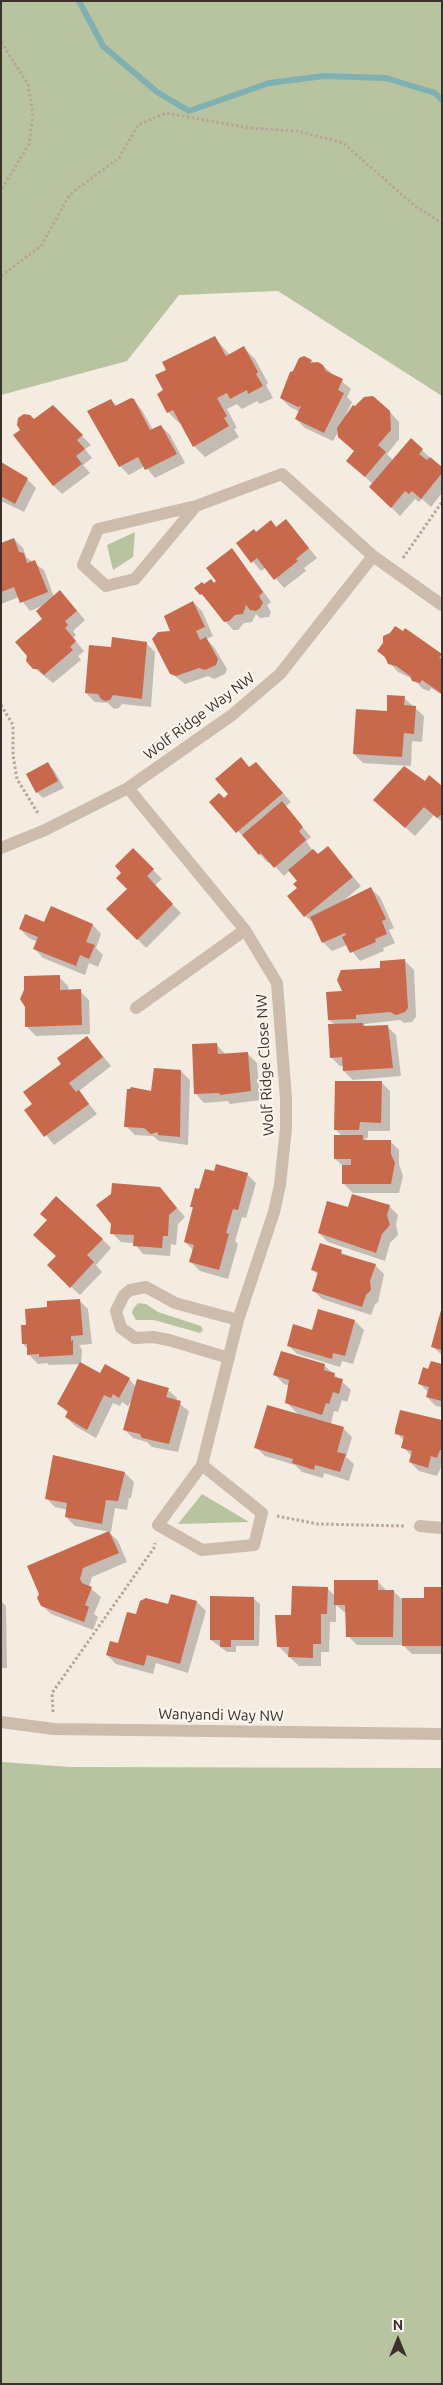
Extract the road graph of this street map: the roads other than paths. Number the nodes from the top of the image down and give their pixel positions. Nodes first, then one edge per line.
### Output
1 (196, 506) junction
2 (372, 556) junction
3 (442, 605) edge
4 (128, 788) junction
5 (1, 848) edge
6 (245, 930) junction
7 (136, 1008) dead end
8 (238, 1320) junction
9 (229, 1358) junction
10 (202, 1465) junction
11 (420, 1526) road end
12 (442, 1528) edge
13 (1, 1722) edge
14 (442, 1734) edge

1 - 1 street
1 - 2 street
2 - 3 street
2 - 4 street, Wolf Ridge Way NW
4 - 5 street, Wolf Ridge Way NW
4 - 6 street, Wolf Ridge Close NW
6 - 7 street
6 - 8 street, Wolf Ridge Close NW
8 - 9 street, Wolf Ridge Close NW
8 - 9 street
9 - 10 street, Wolf Ridge Close NW
10 - 10 street, Wolf Ridge Close NW
11 - 12 street
13 - 14 street, Wanyandi Way NW

